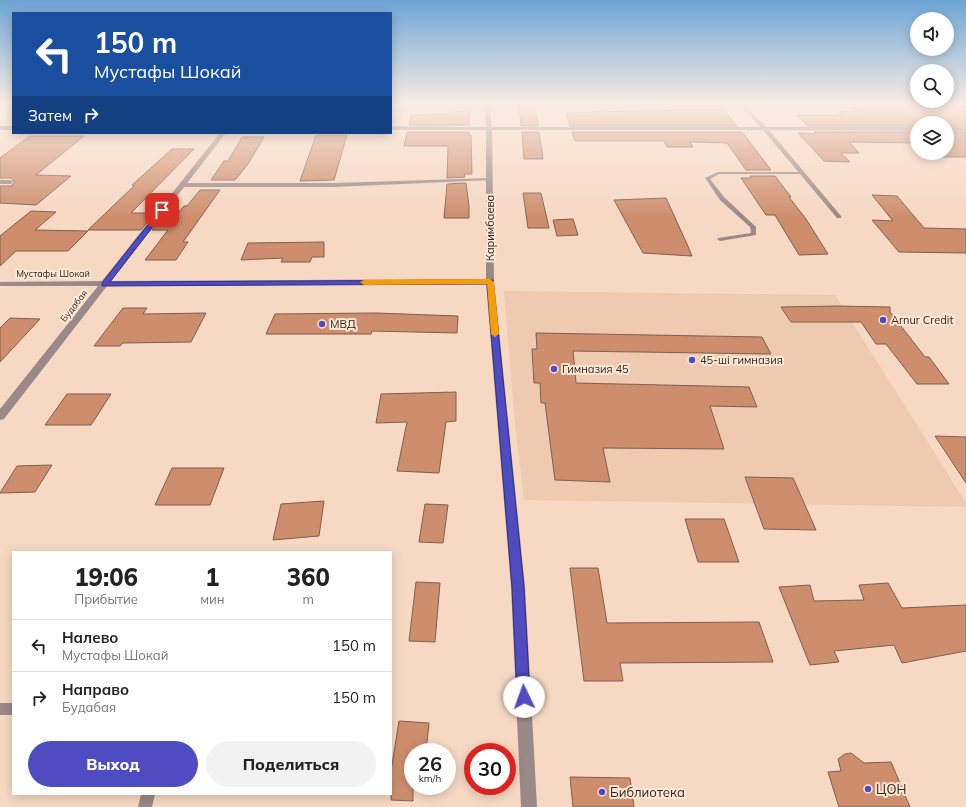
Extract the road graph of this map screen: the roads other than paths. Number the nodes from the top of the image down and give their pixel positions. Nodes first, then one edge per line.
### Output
1 (216, 142) edge
2 (489, 142) edge
3 (776, 142) edge
4 (802, 172) junction
5 (490, 179) junction
6 (0, 182) edge
7 (11, 182) dead end
8 (182, 185) junction
9 (839, 217) dead end
10 (720, 239) dead end
11 (490, 282) junction
12 (0, 284) edge
13 (104, 284) junction
14 (0, 416) edge
15 (0, 709) edge
16 (12, 709) edge
17 (148, 795) edge
18 (145, 807) edge
19 (530, 807) edge

1 - 8 street, Будабая
2 - 5 street, Каримбаева
3 - 4 street
4 - 9 street
4 - 10 lane
5 - 8 lane
5 - 11 street, Каримбаева
6 - 7 lane
8 - 13 street, Будабая
11 - 13 street, Мустафы Шокай
11 - 19 street, Каримбаева
12 - 13 street, Мустафы Шокай
13 - 14 street, Будабая
15 - 16 lane
17 - 18 lane

